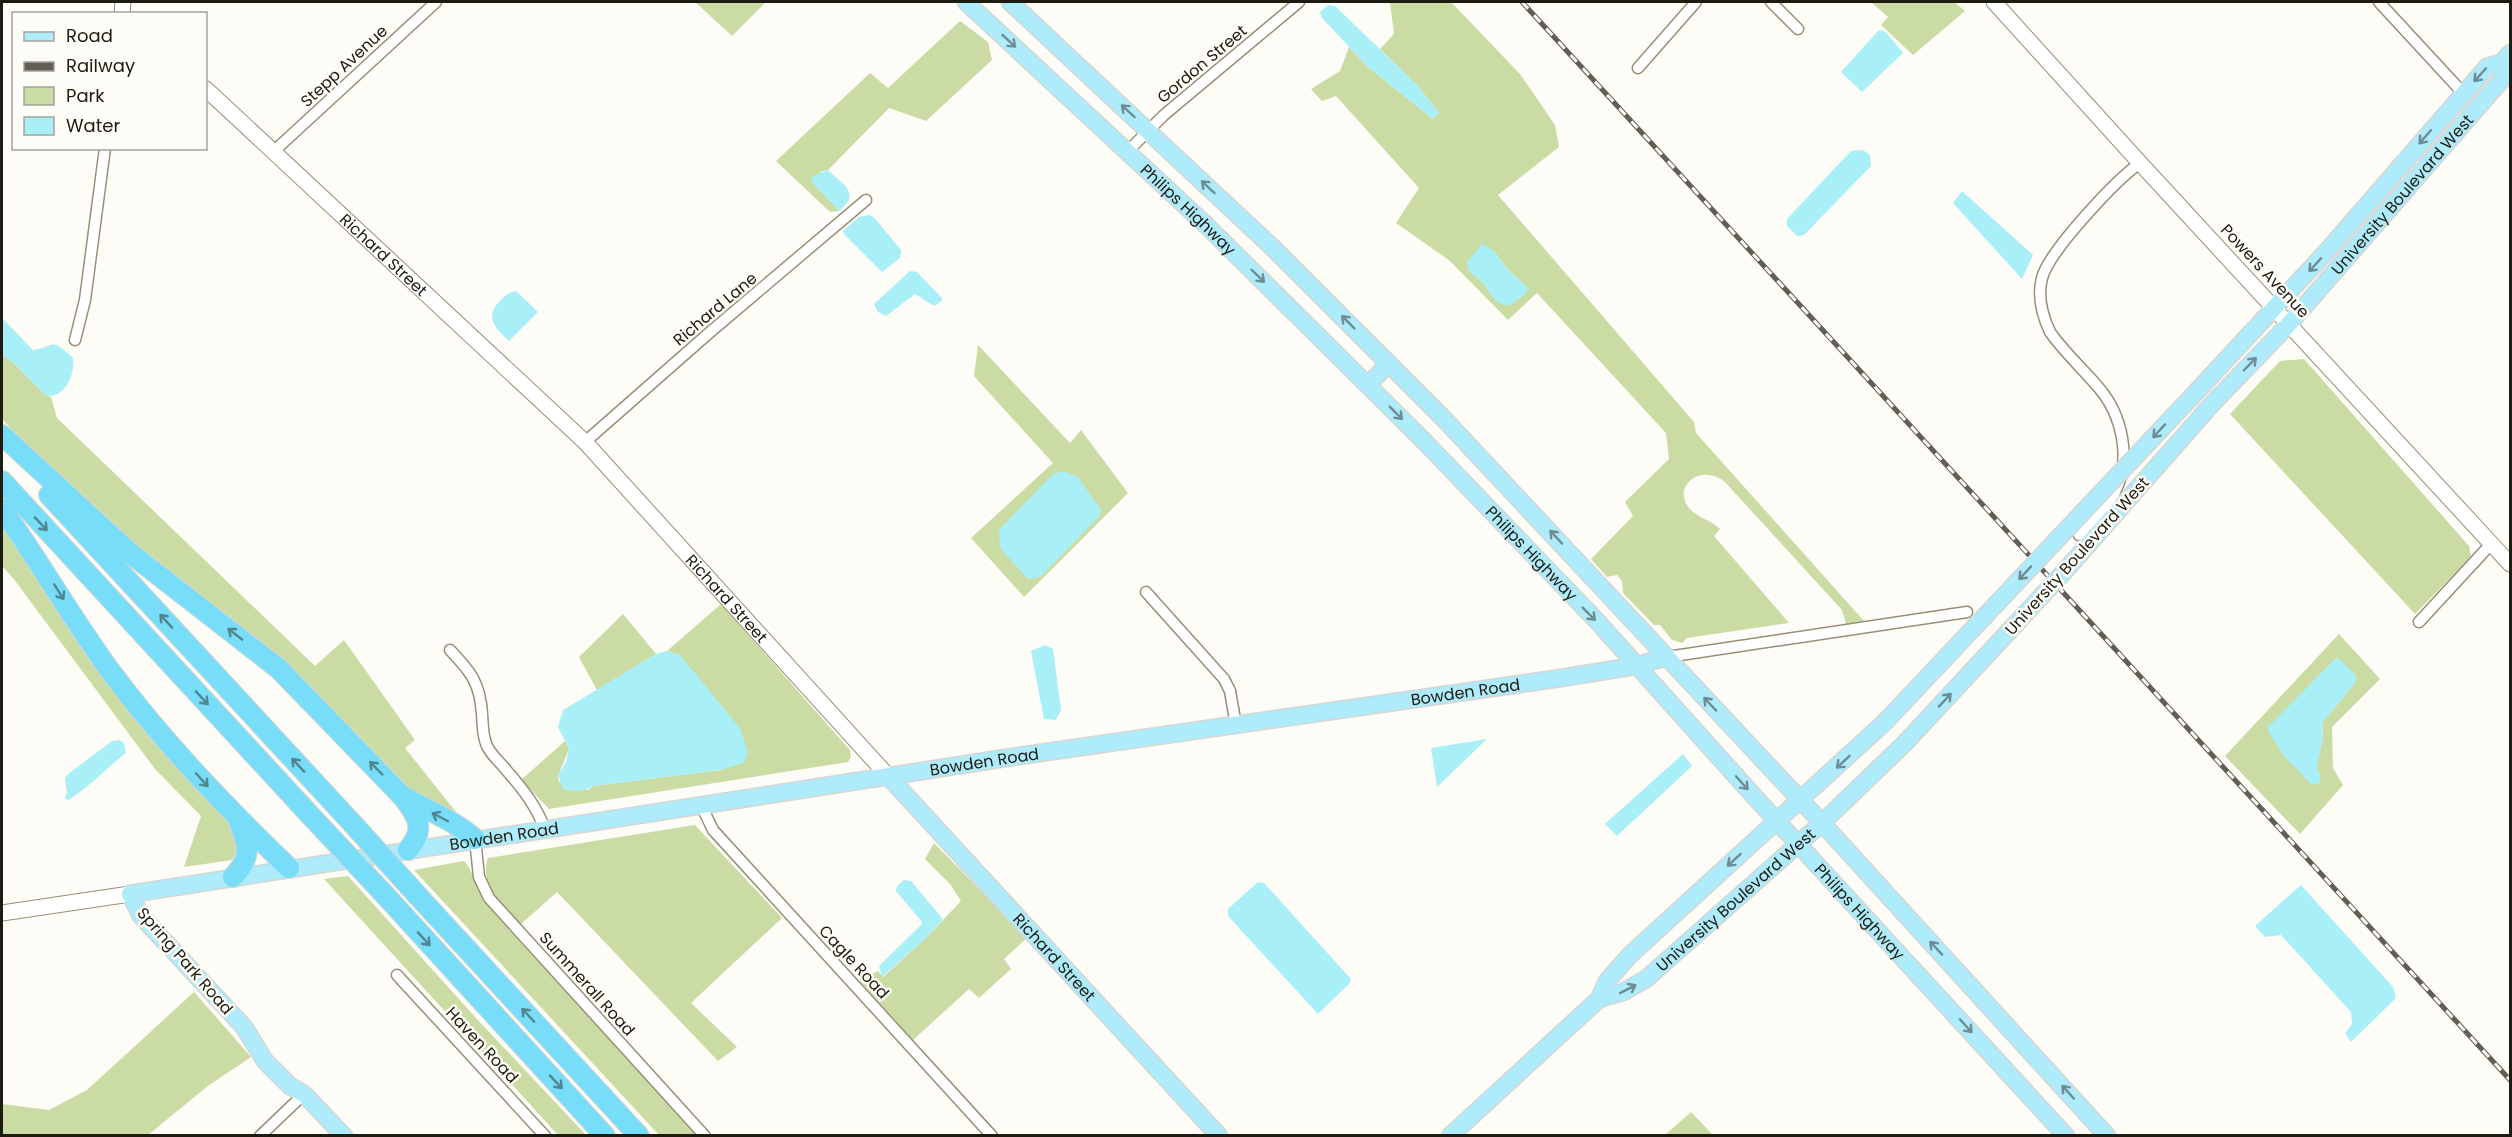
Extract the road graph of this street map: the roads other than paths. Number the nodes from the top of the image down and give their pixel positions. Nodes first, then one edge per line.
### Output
1 (436, 2) edge
2 (966, 2) edge
3 (1010, 2) edge
4 (1299, 2) edge
5 (1696, 2) edge
6 (1771, 2) edge
7 (1994, 2) edge
8 (2379, 2) edge
9 (1798, 29) dead end
10 (2506, 58) edge
11 (1638, 68) dead end
12 (207, 90) edge
13 (2463, 93) junction
14 (2458, 128) junction
15 (1149, 131) junction
16 (105, 150) edge
17 (273, 152) junction
18 (1127, 152) junction
19 (2140, 163) junction
20 (866, 200) dead end
21 (2276, 309) junction
22 (2289, 324) junction
23 (75, 340) dead end
24 (1389, 363) junction
25 (1368, 385) junction
26 (2, 435) edge
27 (585, 442) junction
28 (2, 445) edge
29 (2, 481) edge
30 (2, 509) edge
31 (2079, 535) dead end
32 (2491, 544) junction
33 (2511, 564) edge
34 (1146, 592) dead end
35 (1967, 612) dead end
36 (2419, 622) dead end
37 (450, 650) dead end
38 (1667, 657) junction
39 (1635, 666) junction
40 (1236, 725) junction
41 (888, 776) junction
42 (403, 797) junction
43 (1800, 801) junction
44 (701, 804) junction
45 (236, 817) junction
46 (1778, 821) junction
47 (1822, 823) junction
48 (545, 829) junction
49 (475, 839) junction
50 (1798, 844) junction
51 (408, 850) junction
52 (288, 868) junction
53 (233, 877) junction
54 (130, 894) junction
55 (2, 913) edge
56 (397, 975) dead end
57 (1599, 999) junction
58 (304, 1094) junction
59 (260, 1136) edge
60 (344, 1136) edge
61 (545, 1136) edge
62 (605, 1136) edge
63 (639, 1136) edge
64 (705, 1136) edge
65 (992, 1136) edge
66 (1219, 1136) edge
67 (1450, 1136) edge
68 (2066, 1136) edge
69 (2107, 1136) edge

1 - 17 street, Stepp Avenue
2 -> 18 main road, Philips Highway
15 -> 3 main road, Philips Highway
4 - 15 street, Gordon Street
5 - 11 street
6 - 9 street
7 - 19 street, Powers Avenue
8 - 13 street
10 -> 13 main road, University Boulevard West
10 - 14 main road, University Boulevard West
12 - 17 street, Richard Street
13 - 14 main road
13 -> 21 main road, University Boulevard West
14 - 22 main road, University Boulevard West
15 - 18 street, Gordon Street
24 -> 15 main road, Philips Highway
16 - 23 street
17 - 27 street, Richard Street
18 -> 25 main road, Philips Highway
19 - 21 street, Powers Avenue
19 - 31 street
20 - 27 street, Richard Lane
21 - 22 street, Powers Avenue
21 -> 43 main road, University Boulevard West, bridge
22 - 32 street, Powers Avenue
47 -> 22 main road, University Boulevard West, bridge
24 - 25 main road
38 -> 24 main road, Philips Highway
25 -> 39 main road, Philips Highway
42 -> 26 highway
27 - 41 street, Richard Street
63 -> 28 highway, bridge
29 -> 62 highway, bridge
30 -> 45 highway
32 - 33 street, Powers Avenue
32 - 36 street
34 - 40 street
35 - 38 street, Bowden Road
37 - 48 street
38 - 39 main road, Bowden Road
43 -> 38 main road, Philips Highway
39 - 40 main road, Bowden Road
39 -> 46 main road, Philips Highway
40 - 41 main road, Bowden Road
41 - 44 main road, Bowden Road
41 - 66 main road, Richard Street
49 -> 42 highway
42 - 51 highway
43 - 46 main road, University Boulevard West
43 - 47 main road, Philips Highway
44 - 48 main road, Bowden Road
44 - 65 street, Cagle Road
45 - 52 highway
45 - 53 highway
46 - 50 main road, Philips Highway
46 -> 57 main road, University Boulevard West
47 - 50 main road, University Boulevard West
69 -> 47 main road, Philips Highway
48 - 49 main road, Bowden Road
49 - 51 main road, Bowden Road
49 - 64 street, Summerall Road
57 -> 50 main road, University Boulevard West
50 -> 68 main road, Philips Highway
51 - 52 main road, Bowden Road
52 - 53 main road, Bowden Road
53 - 54 main road, Bowden Road
54 - 55 street, Bowden Road
54 - 58 main road, Spring Park Road
56 - 61 street, Haven Road
57 - 67 main road, University Boulevard West
58 - 59 street
58 - 60 main road, Spring Park Road

